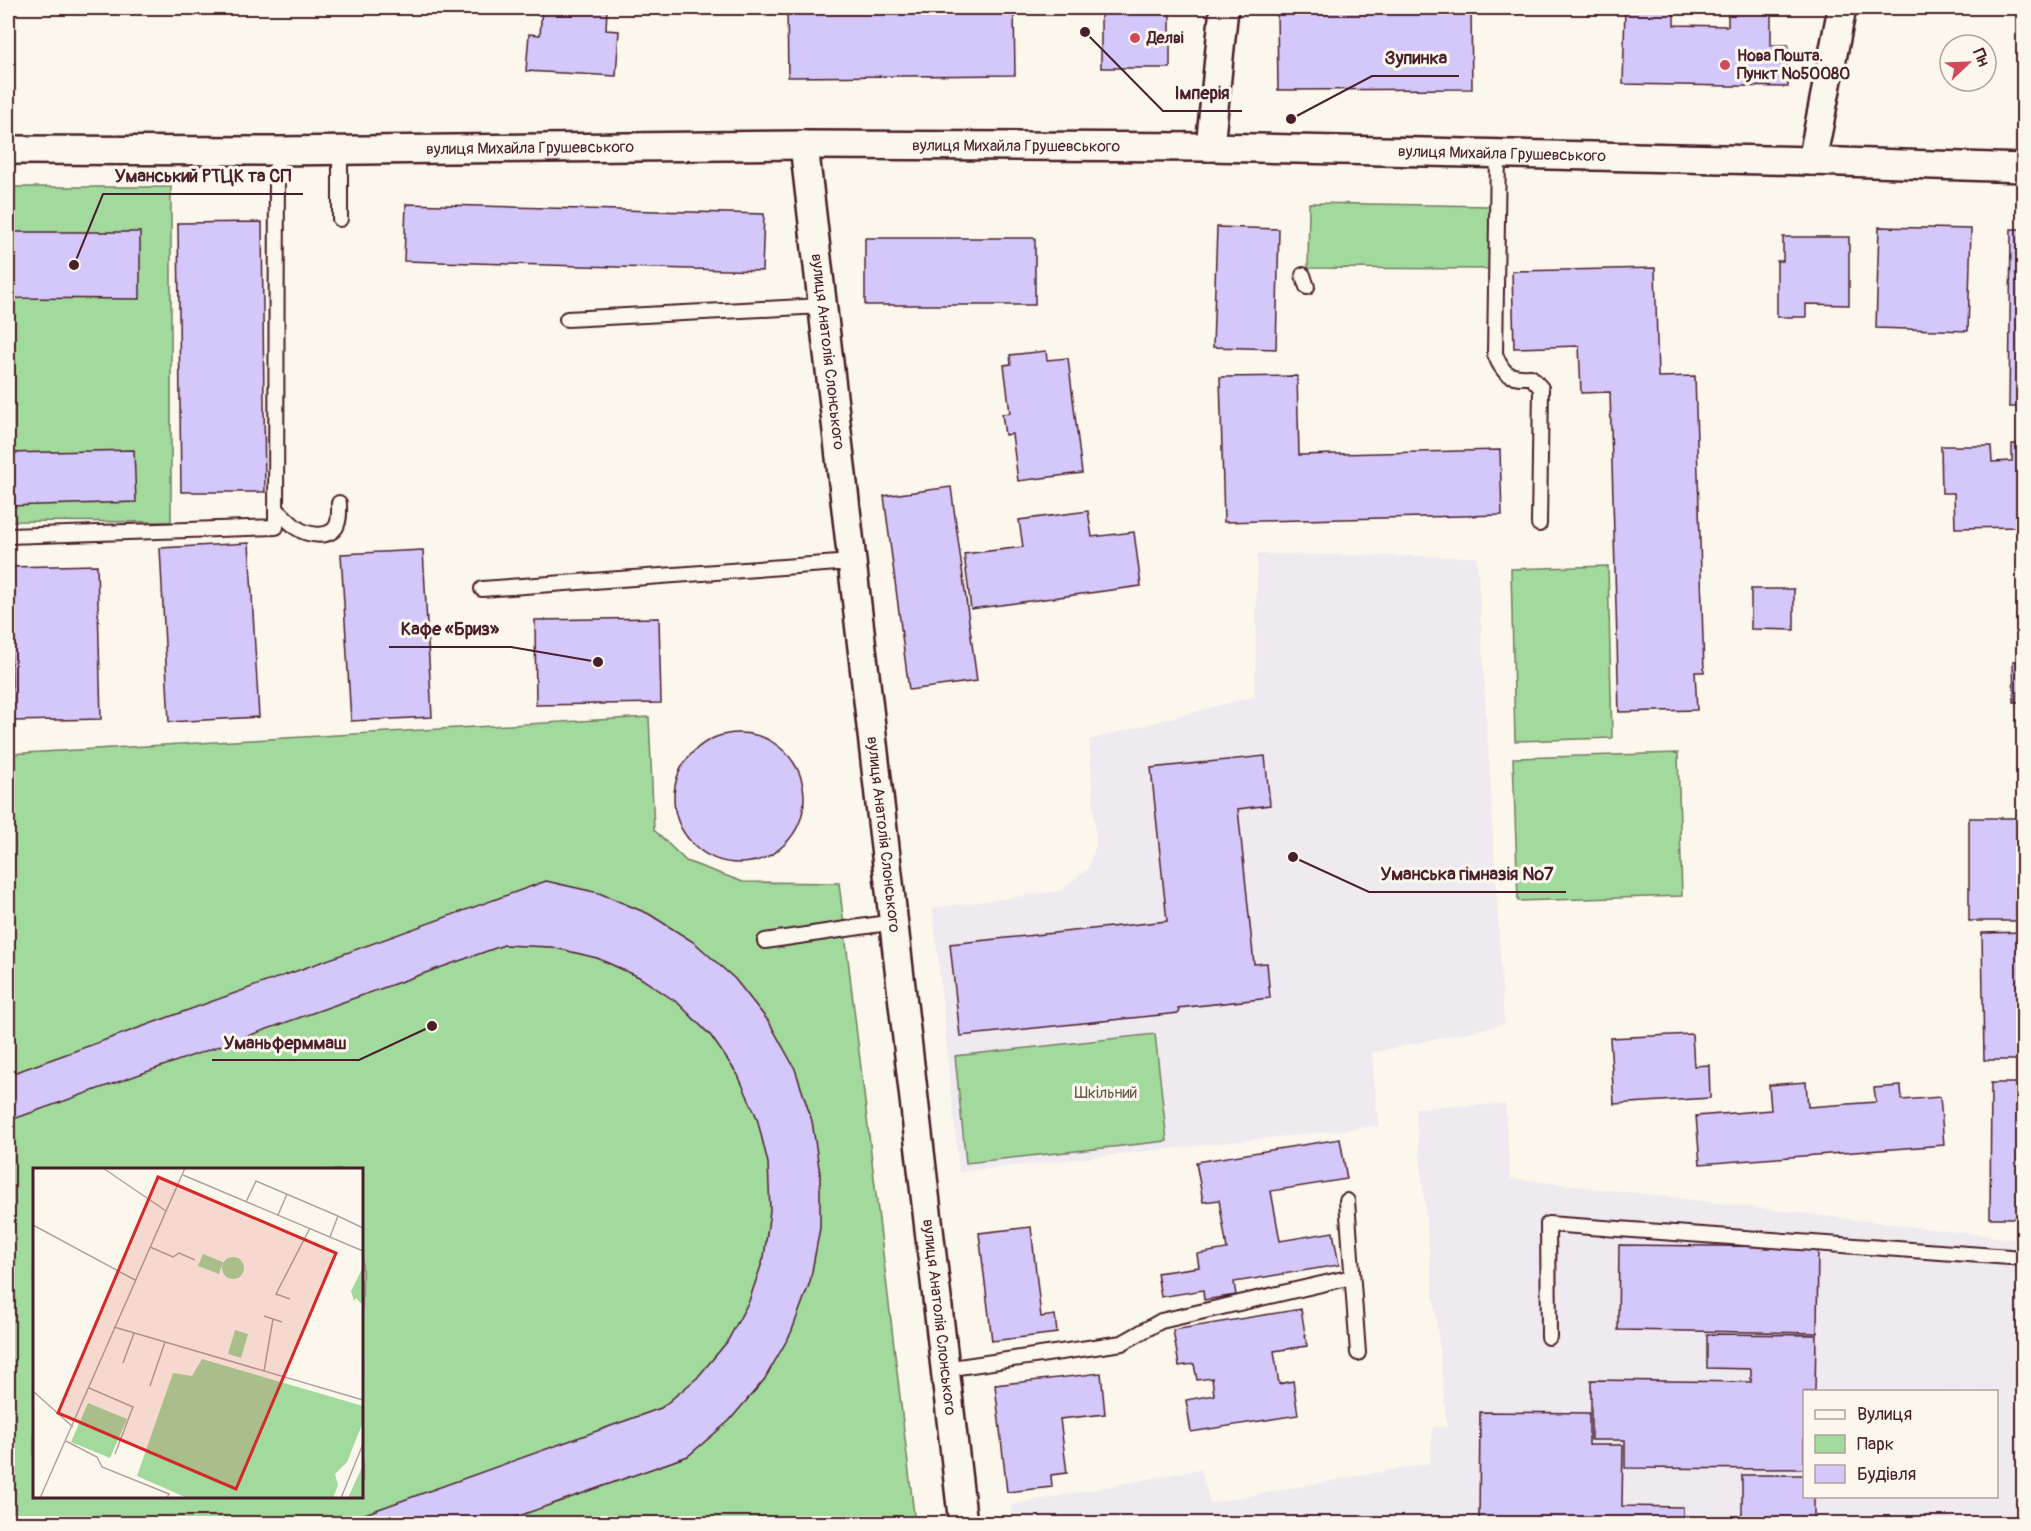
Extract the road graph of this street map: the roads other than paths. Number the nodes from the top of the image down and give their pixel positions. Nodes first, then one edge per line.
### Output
1 (1224, 8) edge
2 (1842, 8) edge
3 (804, 145) junction
4 (1210, 147) junction
5 (8, 150) edge
6 (340, 150) junction
7 (277, 151) junction
8 (1498, 154) junction
9 (1812, 161) junction
10 (2024, 168) edge
11 (340, 219) dead end
12 (822, 306) junction
13 (567, 319) dead end
14 (339, 503) dead end
15 (276, 508) junction
16 (1539, 524) dead end
17 (8, 537) edge
18 (852, 562) junction
19 (482, 589) dead end
20 (894, 922) junction
21 (765, 941) dead end
22 (1347, 1201) dead end
23 (2024, 1258) edge
24 (1353, 1277) junction
25 (1549, 1337) dead end
26 (1358, 1353) dead end
27 (945, 1369) junction
28 (963, 1524) edge

1 - 4 street
2 - 9 street
3 - 4 street, вулиця Михайла Грушевського
3 - 6 street, вулиця Михайла Грушевського
3 - 12 street, вулиця Анатолія Слонського
4 - 8 street, вулиця Михайла Грушевського
5 - 7 street, вулиця Михайла Грушевського
6 - 7 street, вулиця Михайла Грушевського
6 - 11 lane
7 - 15 lane
8 - 9 street, вулиця Михайла Грушевського
8 - 16 lane
9 - 10 street, вулиця Михайла Грушевського
12 - 13 lane
12 - 18 street, вулиця Анатолія Слонського
14 - 15 lane
15 - 17 lane
18 - 19 lane
18 - 20 street, вулиця Анатолія Слонського
20 - 21 lane
20 - 27 street, вулиця Анатолія Слонського
22 - 24 lane
23 - 25 lane
24 - 26 lane
24 - 27 lane
27 - 28 street, вулиця Анатолія Слонського

